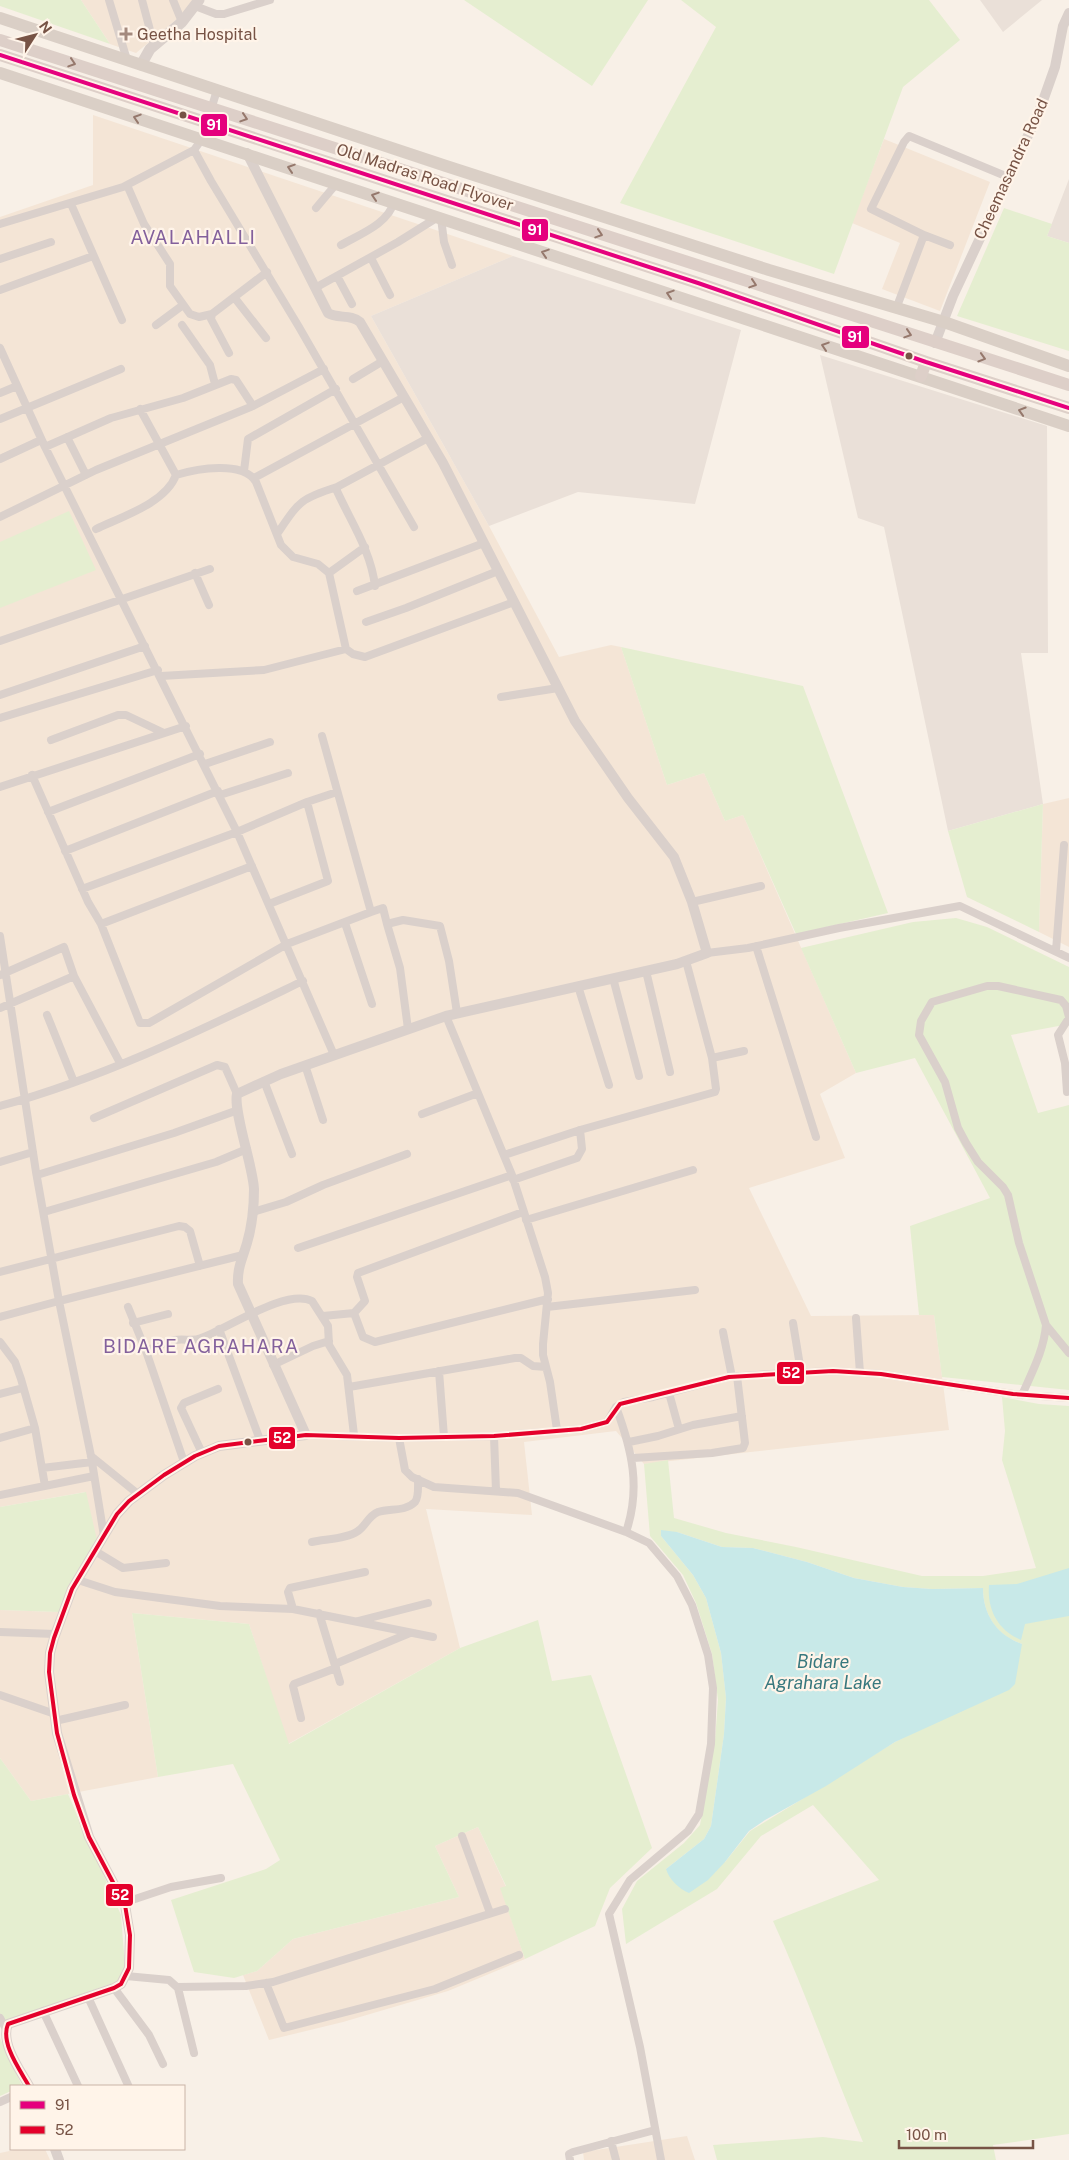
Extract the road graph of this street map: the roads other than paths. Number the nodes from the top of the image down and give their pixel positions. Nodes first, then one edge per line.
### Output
1 (109, 0) edge
2 (142, 0) edge
3 (173, 0) edge
4 (270, 0) edge
5 (197, 3) edge
6 (1069, 13) edge
7 (0, 18) edge
8 (182, 22) junction
9 (0, 40) edge
10 (154, 45) junction
11 (0, 55) edge
12 (127, 60) junction
13 (140, 65) junction
14 (0, 73) edge
15 (217, 90) junction
16 (202, 138) junction
17 (194, 150) junction
18 (247, 153) junction
19 (1008, 177) junction
20 (337, 183) junction
21 (127, 185) junction
22 (394, 202) junction
23 (71, 204) junction
24 (316, 208) dead end
25 (440, 217) junction
26 (0, 224) edge
27 (924, 235) junction
28 (51, 242) dead end
29 (341, 245) dead end
30 (950, 245) dead end
31 (93, 256) junction
32 (371, 258) junction
33 (0, 259) edge
34 (452, 265) dead end
35 (267, 272) junction
36 (337, 276) junction
37 (316, 288) junction
38 (0, 290) edge
39 (390, 295) dead end
40 (234, 296) junction
41 (352, 304) dead end
42 (183, 305) junction
43 (896, 309) junction
44 (212, 314) junction
45 (122, 320) dead end
46 (944, 322) junction
47 (156, 325) dead end
48 (182, 325) dead end
49 (266, 338) dead end
50 (935, 343) junction
51 (0, 348) edge
52 (229, 353) dead end
53 (383, 361) junction
54 (926, 362) junction
55 (1069, 366) edge
56 (121, 369) dead end
57 (324, 370) junction
58 (921, 376) junction
59 (353, 379) dead end
60 (215, 384) junction
61 (1069, 385) edge
62 (16, 386) junction
63 (336, 389) junction
64 (0, 393) edge
65 (404, 397) junction
66 (253, 406) junction
67 (1069, 408) edge
68 (27, 409) junction
69 (140, 409) junction
70 (0, 419) edge
71 (356, 424) junction
72 (1069, 426) edge
73 (67, 437) junction
74 (428, 438) junction
75 (43, 444) junction
76 (159, 444) junction
77 (0, 459) edge
78 (378, 465) junction
79 (244, 471) junction
80 (86, 475) junction
81 (176, 475) junction
82 (254, 478) junction
83 (64, 486) junction
84 (337, 487) junction
85 (0, 517) edge
86 (414, 527) dead end
87 (96, 529) dead end
88 (277, 534) junction
89 (484, 543) junction
90 (365, 548) junction
91 (210, 569) dead end
92 (498, 570) junction
93 (195, 573) junction
94 (328, 573) junction
95 (375, 586) junction
96 (357, 591) dead end
97 (122, 600) junction
98 (514, 602) junction
99 (209, 605) dead end
100 (366, 622) dead end
101 (0, 641) edge
102 (145, 646) junction
103 (346, 650) junction
104 (159, 673) junction
105 (558, 688) junction
106 (0, 695) edge
107 (501, 697) dead end
108 (0, 718) edge
109 (186, 726) junction
110 (164, 733) junction
111 (322, 736) dead end
112 (51, 740) dead end
113 (270, 742) dead end
114 (200, 754) junction
115 (205, 764) junction
116 (288, 773) dead end
117 (32, 776) junction
118 (0, 787) edge
119 (337, 792) junction
120 (219, 793) junction
121 (307, 802) junction
122 (48, 812) junction
123 (238, 832) junction
124 (1064, 845) dead end
125 (65, 851) junction
126 (252, 866) junction
127 (760, 886) dead end
128 (82, 889) junction
129 (692, 902) junction
130 (269, 904) junction
131 (371, 912) junction
132 (345, 923) junction
133 (100, 924) junction
134 (387, 924) junction
135 (0, 936) edge
136 (287, 944) junction
137 (756, 946) junction
138 (1056, 951) junction
139 (706, 953) junction
140 (1069, 958) edge
141 (686, 961) junction
142 (646, 971) junction
143 (3, 974) edge
144 (74, 976) junction
145 (613, 978) junction
146 (303, 981) junction
147 (578, 986) junction
148 (1065, 999) edge
149 (10, 1004) junction
150 (372, 1004) dead end
151 (0, 1008) edge
152 (457, 1013) junction
153 (47, 1015) dead end
154 (446, 1016) junction
155 (1069, 1018) edge
156 (408, 1029) junction
157 (744, 1052) dead end
158 (334, 1055) junction
159 (712, 1058) junction
160 (120, 1063) junction
161 (305, 1065) junction
162 (670, 1072) dead end
163 (639, 1076) dead end
164 (264, 1081) junction
165 (74, 1082) junction
166 (609, 1085) dead end
167 (1066, 1092) dead end
168 (478, 1093) junction
169 (237, 1094) junction
170 (26, 1099) junction
171 (0, 1106) edge
172 (238, 1110) junction
173 (422, 1114) dead end
174 (94, 1118) dead end
175 (323, 1120) dead end
176 (580, 1130) junction
177 (816, 1137) dead end
178 (247, 1149) junction
179 (34, 1152) junction
180 (292, 1154) dead end
181 (407, 1154) dead end
182 (504, 1155) junction
183 (0, 1162) edge
184 (693, 1170) dead end
185 (37, 1175) junction
186 (512, 1177) junction
187 (44, 1212) junction
188 (253, 1212) junction
189 (524, 1216) junction
190 (298, 1248) dead end
191 (243, 1255) junction
192 (52, 1260) junction
193 (200, 1266) junction
194 (0, 1272) edge
195 (695, 1290) dead end
196 (59, 1301) junction
197 (548, 1303) junction
198 (128, 1307) dead end
199 (251, 1313) junction
200 (354, 1313) junction
201 (168, 1314) dead end
202 (323, 1316) junction
203 (0, 1317) edge
204 (856, 1318) dead end
205 (133, 1323) junction
206 (793, 1323) dead end
207 (1046, 1325) junction
208 (219, 1329) junction
209 (723, 1332) dead end
210 (329, 1341) junction
211 (0, 1342) edge
212 (146, 1350) junction
213 (1069, 1353) edge
214 (274, 1365) junction
215 (546, 1367) junction
216 (439, 1371) junction
217 (801, 1372) junction
218 (860, 1373) junction
219 (734, 1376) junction
220 (349, 1387) junction
221 (23, 1388) junction
222 (218, 1390) dead end
223 (669, 1393) junction
224 (0, 1394) edge
225 (1022, 1395) junction
226 (1069, 1398) edge
227 (616, 1407) junction
228 (742, 1416) junction
229 (35, 1428) junction
230 (557, 1430) junction
231 (679, 1430) junction
232 (306, 1435) junction
233 (354, 1436) junction
234 (494, 1436) junction
235 (444, 1437) junction
236 (0, 1438) edge
237 (399, 1438) junction
238 (260, 1440) junction
239 (629, 1442) junction
240 (202, 1453) junction
241 (633, 1458) junction
242 (91, 1459) junction
243 (184, 1462) junction
244 (42, 1468) junction
245 (94, 1476) junction
246 (418, 1480) junction
247 (45, 1486) junction
248 (496, 1491) junction
249 (0, 1494) edge
250 (138, 1494) junction
251 (626, 1532) junction
252 (104, 1536) junction
253 (312, 1542) dead end
254 (95, 1550) junction
255 (166, 1563) dead end
256 (365, 1572) dead end
257 (78, 1580) junction
258 (428, 1603) dead end
259 (293, 1609) junction
260 (319, 1613) junction
261 (355, 1621) junction
262 (0, 1632) edge
263 (410, 1632) junction
264 (55, 1634) junction
265 (433, 1637) dead end
266 (336, 1666) junction
267 (340, 1682) dead end
268 (0, 1695) edge
269 (125, 1705) dead end
270 (55, 1718) junction
271 (301, 1718) dead end
272 (462, 1836) dead end
273 (221, 1878) dead end
274 (123, 1903) junction
275 (504, 1909) dead end
276 (490, 1913) junction
277 (518, 1955) dead end
278 (126, 1976) junction
279 (266, 1983) junction
280 (177, 1987) junction
281 (114, 1988) junction
282 (88, 1997) junction
283 (43, 2011) junction
284 (0, 2018) edge
285 (6, 2029) junction
286 (194, 2053) dead end
287 (163, 2064) dead end
288 (29, 2085) edge
289 (78, 2085) edge
290 (128, 2085) edge
291 (655, 2130) junction
292 (611, 2142) junction
293 (570, 2160) edge
294 (616, 2160) edge
295 (661, 2160) edge

1 - 12 street
2 - 10 street
3 - 8 street
4 - 5 street
5 - 8 main road
6 - 19 street, Cheemasandra Road
7 - 12 main road
8 - 10 main road
9 -> 50 highway, Old Madras Road Flyover
10 - 13 main road
11 - 54 highway, Old Madras Road Flyover
12 - 13 main road
13 - 15 main road
16 -> 14 main road
15 - 16 street
15 - 43 main road
16 - 17 street
16 - 18 main road
17 - 21 street
17 - 35 street
20 -> 18 main road
18 - 37 street
19 - 27 street
19 - 46 street, Cheemasandra Road
22 -> 20 main road
20 - 24 street
21 - 23 street
21 - 42 street
22 - 25 main road
22 - 29 street
23 - 26 street
23 - 31 street
25 - 32 street
25 - 34 street
58 -> 25 main road
27 - 30 street
27 - 43 street
28 - 33 street
31 - 38 street
31 - 45 street
32 - 36 street
32 - 39 street
35 - 40 street
35 - 57 street
36 - 37 street
36 - 41 street
37 - 53 street
40 - 44 street
40 - 49 street
42 - 44 street
42 - 47 street
43 - 46 main road
44 - 52 street
46 - 50 street, Cheemasandra Road
46 - 55 main road
48 - 60 street
50 -> 61 highway, Old Madras Road Flyover
51 - 62 street
53 - 59 street
53 - 65 street
54 - 58 highway
54 - 67 highway, Old Madras Road Flyover
56 - 68 street
57 - 63 street
57 - 66 street
72 -> 58 main road
60 - 66 street
60 - 69 street
62 - 64 street
62 - 68 street
63 - 71 street
63 - 79 street
65 - 71 street
65 - 74 street
66 - 76 street
68 - 70 street
68 - 75 street
69 - 73 street
69 - 76 street
71 - 78 street
71 - 82 street
73 - 75 street
73 - 80 street
74 - 78 street
74 - 89 street
75 - 77 street
75 - 83 street
76 - 80 street
76 - 81 street
78 - 84 street
78 - 86 street
79 - 81 street
79 - 82 street
80 - 83 street
81 - 87 street
82 - 88 street
83 - 85 street
83 - 97 street
84 - 88 street
84 - 90 street
88 - 94 street
89 - 92 street
89 - 95 street
90 - 94 street
90 - 95 street
91 - 93 street
92 - 98 street
92 - 100 street
93 - 97 street
93 - 99 street
94 - 103 street
95 - 96 street
97 - 101 street
97 - 102 street
98 - 103 street
98 - 105 street
102 - 104 street
102 - 106 street
103 - 104 street
104 - 108 street
104 - 109 street
105 - 107 street
105 - 129 street
109 - 110 street
109 - 114 street
110 - 112 street
110 - 117 street
111 - 119 street
113 - 115 street
114 - 115 street
114 - 122 street
115 - 120 street
116 - 120 street
117 - 118 street
117 - 122 street
119 - 121 street
119 - 131 street
120 - 123 street
120 - 125 street
121 - 123 street
121 - 130 street
122 - 125 street
123 - 126 street
123 - 128 street
124 - 138 street
125 - 128 street
126 - 130 street
126 - 133 street
127 - 129 street
128 - 133 street
129 - 139 street
130 - 136 street
131 - 132 street
131 - 134 street
132 - 136 street
132 - 150 street
133 - 136 street
134 - 152 street
134 - 156 street
135 - 143 street
136 - 146 street
137 - 138 street
137 - 139 street
137 - 177 street
138 - 140 street
139 - 141 street
141 - 142 street
141 - 159 street
142 - 145 street
142 - 162 street
143 - 144 street
143 - 149 street
144 - 149 street
144 - 160 street
145 - 147 street
145 - 163 street
146 - 158 street
146 - 160 street
147 - 152 street
147 - 166 street
148 - 155 street
148 - 207 street
149 - 151 street
149 - 170 street
152 - 154 street
153 - 165 street
154 - 156 street
154 - 168 street
155 - 167 street
156 - 158 street
157 - 159 street
158 - 161 street
159 - 176 street
160 - 165 street
161 - 164 street
161 - 175 street
164 - 169 street
164 - 180 street
165 - 170 street
168 - 173 street
168 - 182 street
169 - 172 street
169 - 174 street
170 - 171 street
170 - 179 street
172 - 178 street
172 - 185 street
176 - 182 street
176 - 186 street
178 - 187 street
178 - 188 street
179 - 183 street
179 - 185 street
181 - 188 street
182 - 186 street
184 - 189 street
185 - 187 street
186 - 189 street
186 - 190 street
187 - 192 street
188 - 191 street
189 - 197 street
189 - 200 street
191 - 193 street
191 - 199 street
192 - 193 street
192 - 194 street
192 - 196 street
193 - 196 street
195 - 197 street
196 - 203 street
196 - 242 street
197 - 200 street
197 - 215 street
198 - 205 street
199 - 202 street
199 - 208 street
199 - 214 street
200 - 202 street
201 - 205 street
202 - 210 street
204 - 218 street
205 - 212 street
206 - 217 street
207 - 213 street
207 - 225 street
208 - 212 street
208 - 238 street
209 - 219 street
210 - 214 street
210 - 220 street
211 - 221 street
212 - 243 street
214 - 232 street
215 - 216 street
215 - 230 street
216 - 220 street
216 - 235 street
217 - 218 street
217 - 219 street
218 - 225 street
219 - 223 street
219 - 228 street
220 - 233 street
221 - 224 street
221 - 229 street
222 - 240 street
223 - 227 street
223 - 231 street
225 - 226 street
227 - 230 street
227 - 239 street
228 - 231 street
228 - 241 street
229 - 236 street
229 - 244 street
230 - 234 street
231 - 239 street
232 - 233 street
232 - 238 street
233 - 237 street
234 - 235 street
234 - 248 street
235 - 237 street
237 - 246 street
238 - 240 street
239 - 241 street
240 - 243 street
241 - 251 street
242 - 244 street
242 - 245 street
242 - 250 street
243 - 250 street
244 - 247 street
245 - 247 street
245 - 252 street
246 - 248 street
246 - 253 street
247 - 249 street
248 - 251 street
250 - 252 street
251 - 291 street
252 - 254 street
254 - 255 street
254 - 257 street
256 - 259 street
257 - 259 street
257 - 264 street
258 - 261 street
259 - 260 street
260 - 261 street
260 - 266 street
261 - 263 street
262 - 264 street
263 - 265 street
263 - 266 street
264 - 270 street
266 - 267 street
266 - 271 street
268 - 270 street
269 - 270 street
270 - 274 street
272 - 276 street
273 - 274 street
274 - 278 street
275 - 276 street
276 - 279 street
277 - 279 street
278 - 280 street
278 - 281 street
279 - 280 street
280 - 286 street
281 - 282 street
281 - 287 street
282 - 283 street
282 - 290 street
283 - 285 street
283 - 289 street
284 - 285 street
285 - 288 street
291 - 292 street
291 - 295 street
292 - 293 street
292 - 294 street

